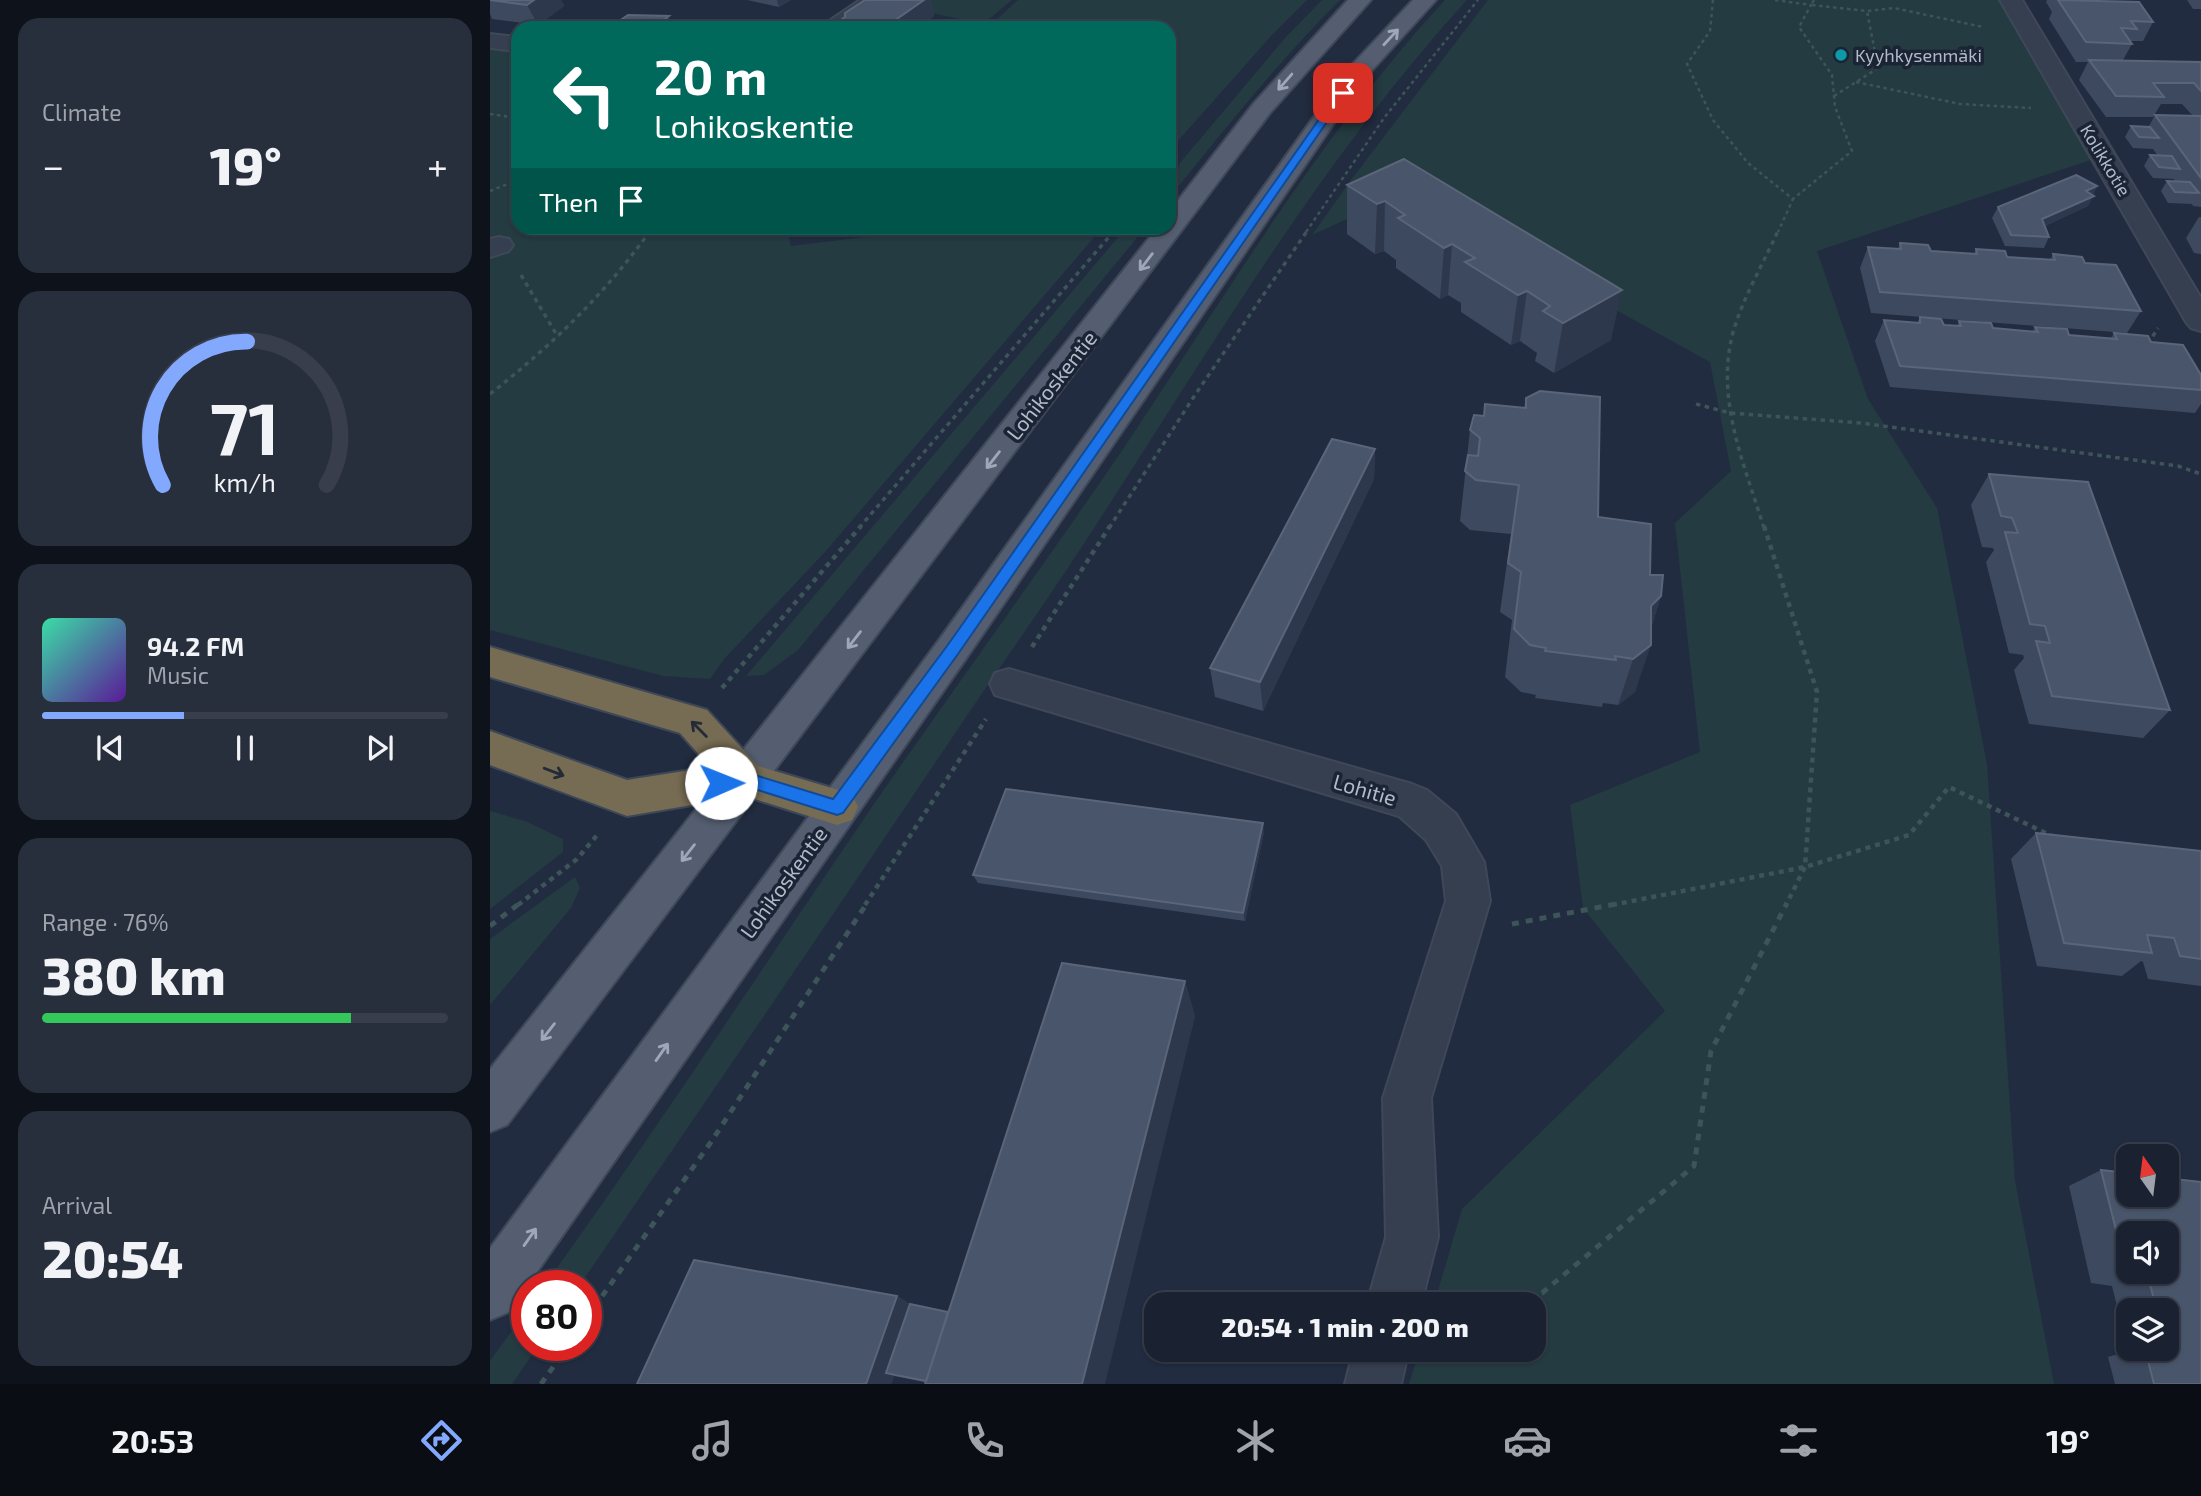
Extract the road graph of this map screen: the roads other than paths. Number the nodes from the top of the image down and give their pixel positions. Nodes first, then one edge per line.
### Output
1 (875, 0) edge
2 (1360, 0) edge
3 (1425, 0) edge
4 (2011, 0) edge
5 (841, 21) edge
6 (490, 41) edge
7 (511, 43) edge
8 (1176, 221) edge
9 (1166, 235) edge
10 (2201, 322) edge
11 (490, 662) edge
12 (1002, 694) road end
13 (490, 748) edge
14 (745, 779) junction
15 (837, 807) junction
16 (490, 1108) edge
17 (1397, 1292) edge
18 (490, 1293) edge
19 (1379, 1362) edge
20 (1373, 1384) edge

1 - 5 street
2 -> 8 main road, Lohikoskentie
15 -> 3 main road, Lohikoskentie
4 - 10 street, Kolikkotie
6 - 7 street
9 -> 14 main road, Lohikoskentie
14 -> 11 highway
12 - 17 street, Lohitie
13 -> 14 highway
14 - 15 highway
14 -> 16 main road, Lohikoskentie
18 -> 15 main road, Lohikoskentie
19 - 20 street

